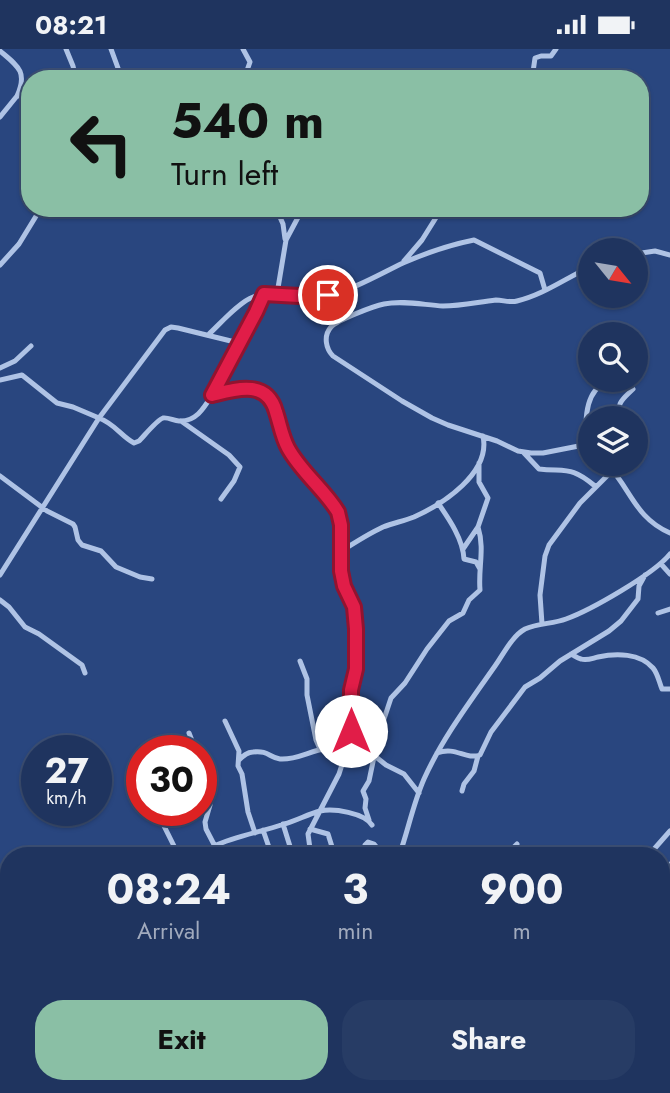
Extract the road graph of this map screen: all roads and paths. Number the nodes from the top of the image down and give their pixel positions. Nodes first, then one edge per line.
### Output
1 (66, 49) edge
2 (111, 49) edge
3 (243, 49) edge
4 (556, 49) edge
5 (0, 51) edge
6 (74, 70) edge
7 (119, 70) edge
8 (247, 70) edge
9 (533, 70) edge
10 (21, 72) edge
11 (21, 87) edge
12 (18, 96) joint
13 (0, 117) edge
14 (36, 217) edge
15 (280, 217) edge
16 (298, 217) edge
17 (436, 217) edge
18 (286, 240) junction
19 (648, 252) edge
20 (670, 255) edge
21 (402, 264) junction
22 (0, 265) edge
23 (578, 273) edge
24 (545, 290) junction
25 (264, 294) junction
26 (277, 294) junction
27 (208, 335) junction
28 (239, 343) junction
29 (31, 345) dead end
30 (0, 359) edge
31 (2, 367) edge
32 (0, 380) edge
33 (630, 392) edge
34 (212, 395) junction
35 (619, 406) edge
36 (99, 418) junction
37 (181, 421) junction
38 (483, 436) junction
39 (578, 446) edge
40 (524, 453) junction
41 (479, 462) junction
42 (0, 476) edge
43 (606, 476) edge
44 (617, 476) edge
45 (595, 486) junction
46 (221, 499) dead end
47 (438, 503) junction
48 (43, 508) junction
49 (478, 527) junction
50 (670, 533) edge
51 (463, 548) junction
52 (340, 552) junction
53 (670, 554) edge
54 (661, 564) junction
55 (480, 569) junction
56 (670, 574) edge
57 (0, 575) edge
58 (645, 575) junction
59 (152, 579) dead end
60 (0, 600) edge
61 (670, 609) edge
62 (658, 613) dead end
63 (542, 624) junction
64 (571, 654) junction
65 (300, 661) dead end
66 (85, 673) dead end
67 (670, 689) edge
68 (225, 721) dead end
69 (373, 745) junction
70 (320, 749) junction
71 (348, 750) junction
72 (437, 753) junction
73 (478, 756) junction
74 (375, 757) junction
75 (239, 760) junction
76 (462, 791) dead end
77 (419, 793) junction
78 (322, 811) junction
79 (283, 824) junction
80 (164, 826) edge
81 (206, 826) edge
82 (310, 829) junction
83 (263, 830) junction
84 (670, 831) edge
85 (255, 833) junction
86 (517, 844) dead end
87 (215, 846) joint
88 (174, 847) edge
89 (269, 847) edge
90 (290, 847) edge
91 (310, 847) edge
92 (332, 847) edge
93 (402, 847) edge
94 (514, 847) edge
95 (656, 847) edge

1 - 6 street
2 - 7 street
3 - 8 street
4 - 9 street
5 - 10 street
11 - 12 street
12 - 13 street
14 - 22 street
15 - 18 street
16 - 18 street
17 - 21 street
18 - 26 street
19 - 20 street
21 - 24 street
21 - 26 street
23 - 24 street
24 - 38 street
25 - 26 street
25 - 27 street
25 - 28 street
27 - 28 street
27 - 36 street
28 - 34 street
29 - 31 street
30 - 31 street
32 - 36 street
33 - 35 street
34 - 37 street
34 - 52 street
36 - 37 street
36 - 48 street
37 - 46 street
38 - 40 street
38 - 41 street
39 - 40 street
40 - 45 street
41 - 47 street
41 - 49 street
42 - 48 street
43 - 45 street
44 - 50 street
45 - 63 street
47 - 51 street
47 - 52 street
48 - 57 street
48 - 59 street
49 - 51 street
49 - 55 street
51 - 55 street
52 - 71 street
53 - 54 street
54 - 56 street
54 - 58 street
55 - 69 street
58 - 63 street
58 - 64 street
60 - 66 street
61 - 62 street
63 - 72 street
64 - 67 street
64 - 73 street
65 - 70 street
68 - 75 street
69 - 71 street
69 - 74 street
70 - 71 street
70 - 75 street
71 - 74 street
71 - 78 street
72 - 73 street
72 - 77 street
73 - 76 street
74 - 77 street
74 - 78 street
75 - 85 street
77 - 93 street
78 - 79 street
78 - 82 street
79 - 83 street
79 - 90 street
80 - 88 street
81 - 87 street
82 - 91 street
82 - 92 street
83 - 85 street
83 - 89 street
84 - 95 street
85 - 87 street
86 - 94 street

